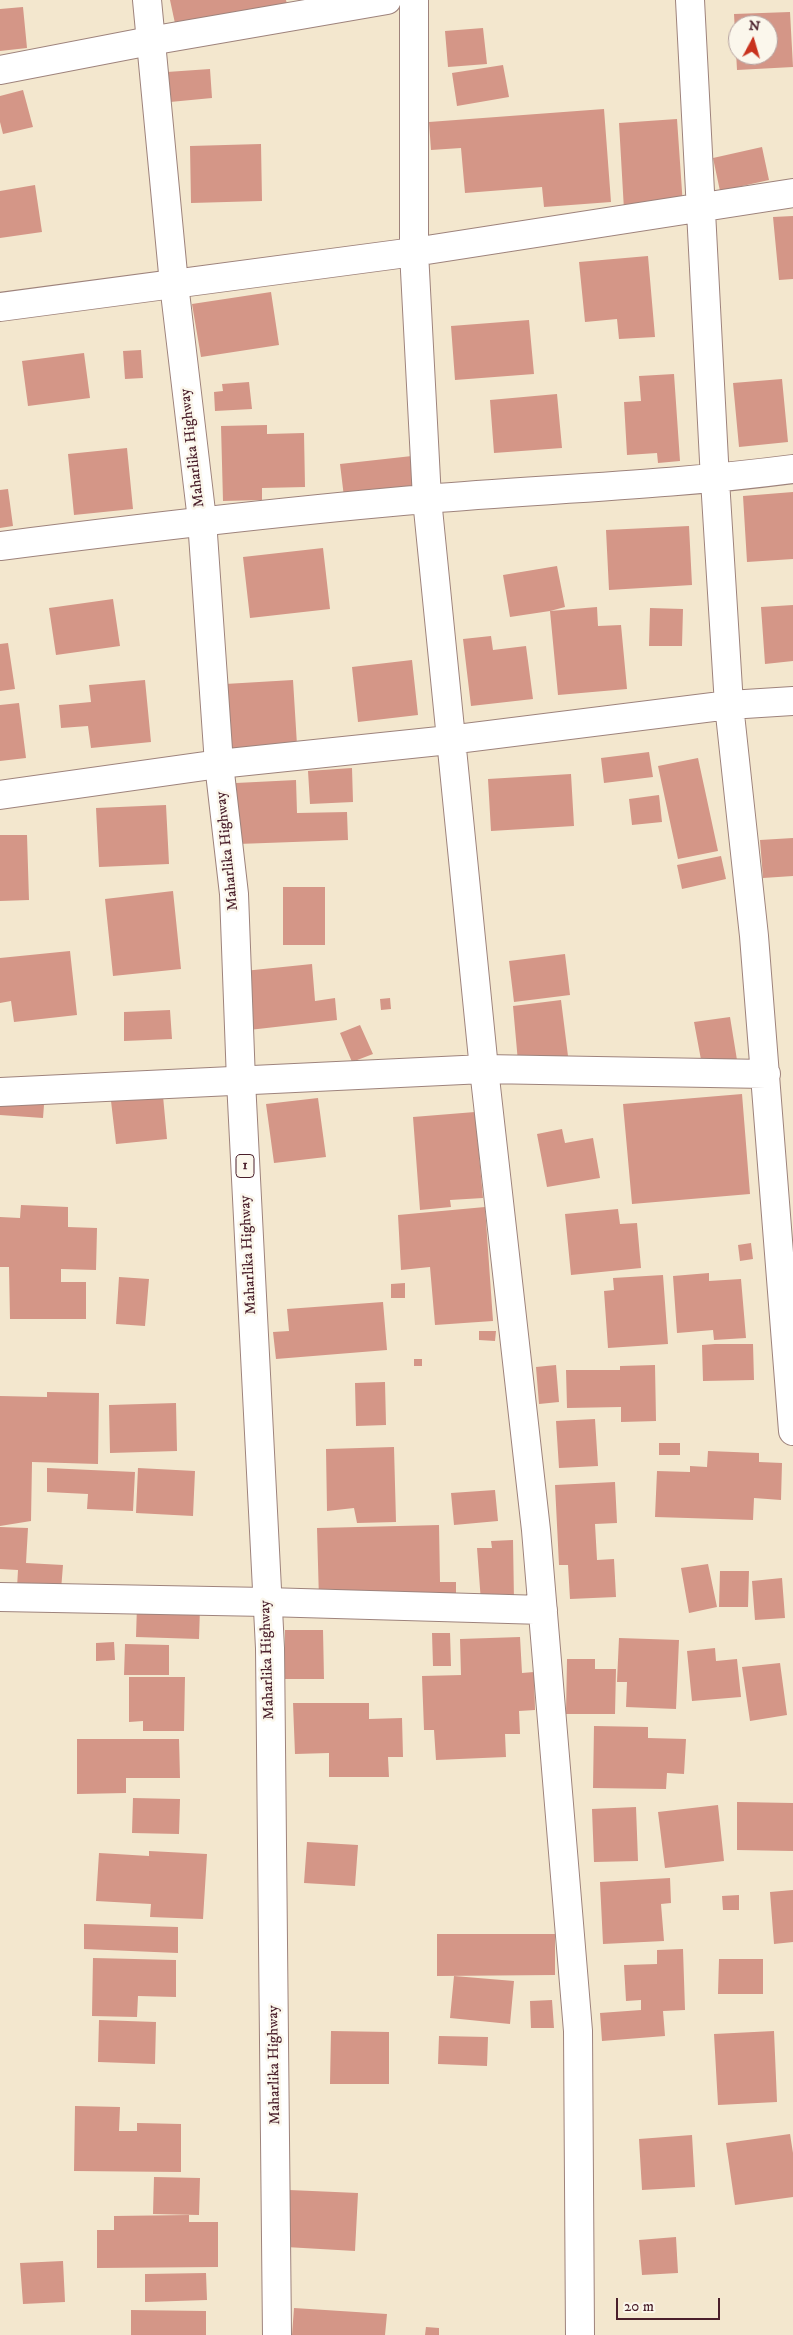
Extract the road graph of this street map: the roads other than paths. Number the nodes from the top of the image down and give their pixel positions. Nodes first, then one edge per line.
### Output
1 (147, 0) edge
2 (387, 0) edge
3 (414, 0) edge
4 (690, 0) edge
5 (150, 41) junction
6 (0, 70) edge
7 (793, 193) edge
8 (701, 209) junction
9 (414, 252) junction
10 (174, 284) junction
11 (0, 307) edge
12 (793, 469) edge
13 (715, 480) junction
14 (427, 499) junction
15 (202, 520) junction
16 (0, 546) edge
17 (793, 701) edge
18 (729, 705) junction
19 (449, 740) junction
20 (219, 764) junction
21 (0, 795) edge
22 (484, 1069) junction
23 (766, 1074) junction
24 (241, 1081) junction
25 (0, 1092) edge
26 (793, 1431) edge
27 (0, 1597) edge
28 (266, 1602) junction
29 (542, 1610) junction
30 (277, 2335) edge
31 (580, 2335) edge

1 - 5 main road, Maharlika Highway / 1
2 - 5 main road
3 - 9 main road
4 - 8 main road
5 - 6 main road
5 - 10 main road, Maharlika Highway / 1
7 - 8 main road
8 - 9 main road
8 - 13 main road
9 - 10 main road
9 - 14 main road
10 - 11 main road
10 - 15 main road, Maharlika Highway / 1
12 - 13 main road
13 - 14 main road
13 - 18 main road
14 - 15 main road
14 - 19 main road
15 - 16 main road
15 - 20 main road, Maharlika Highway / 1
17 - 18 main road
18 - 19 main road
18 - 23 main road
19 - 20 main road
19 - 22 main road
20 - 21 main road
20 - 24 main road, Maharlika Highway / 1
22 - 23 main road
22 - 24 main road
22 - 29 main road
23 - 26 main road
24 - 25 main road
24 - 28 main road, Maharlika Highway / 1
27 - 28 main road
28 - 29 main road
28 - 30 main road, Maharlika Highway / 1
29 - 31 main road

